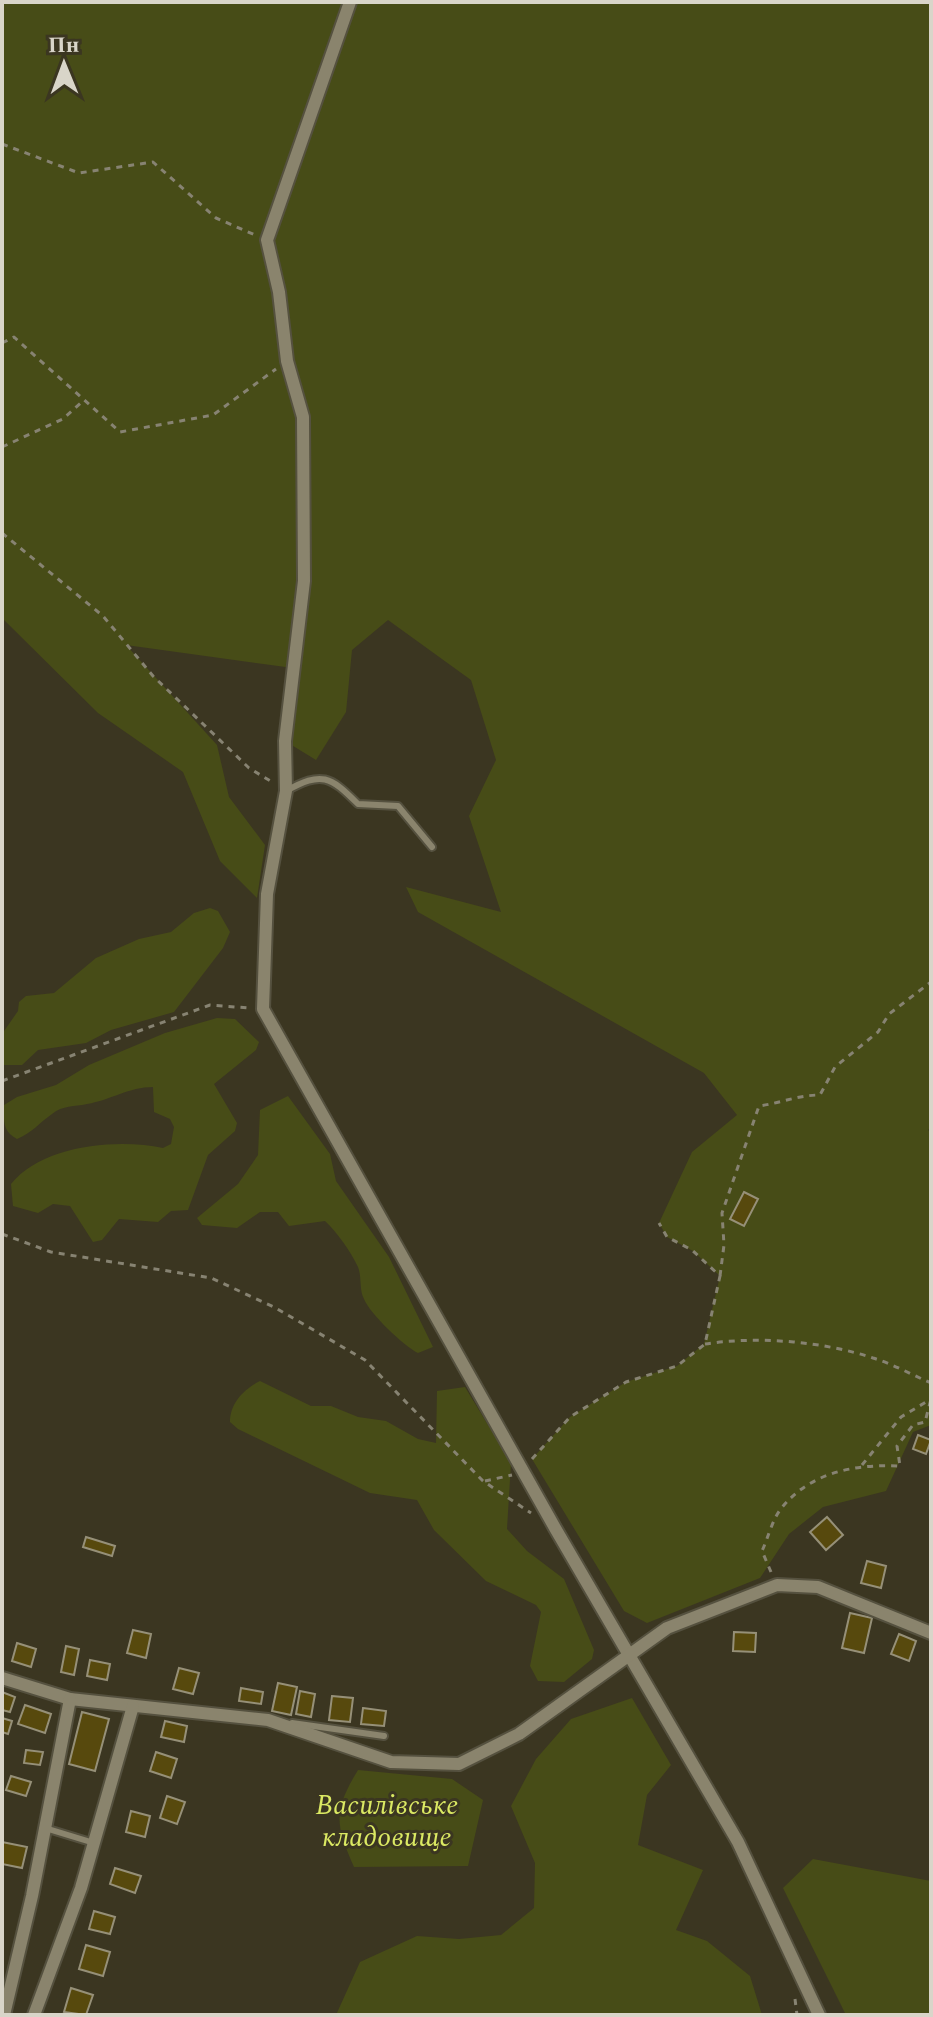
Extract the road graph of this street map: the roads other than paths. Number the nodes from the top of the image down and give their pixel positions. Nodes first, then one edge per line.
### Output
1 (350, 2) edge
2 (286, 791) junction
3 (432, 847) dead end
4 (931, 1633) edge
5 (628, 1653) junction
6 (2, 1678) edge
7 (70, 1699) junction
8 (133, 1706) junction
9 (268, 1720) junction
10 (384, 1736) dead end
11 (45, 1828) junction
12 (94, 1843) junction
13 (4, 2015) edge
14 (34, 2015) edge
15 (819, 2015) edge

1 - 2 street
2 - 3 lane
2 - 5 street
4 - 5 street
5 - 9 street
5 - 15 street
6 - 7 street
7 - 8 street
7 - 11 street
8 - 9 street
8 - 12 street
9 - 10 lane
11 - 12 lane
11 - 13 street
12 - 14 street

